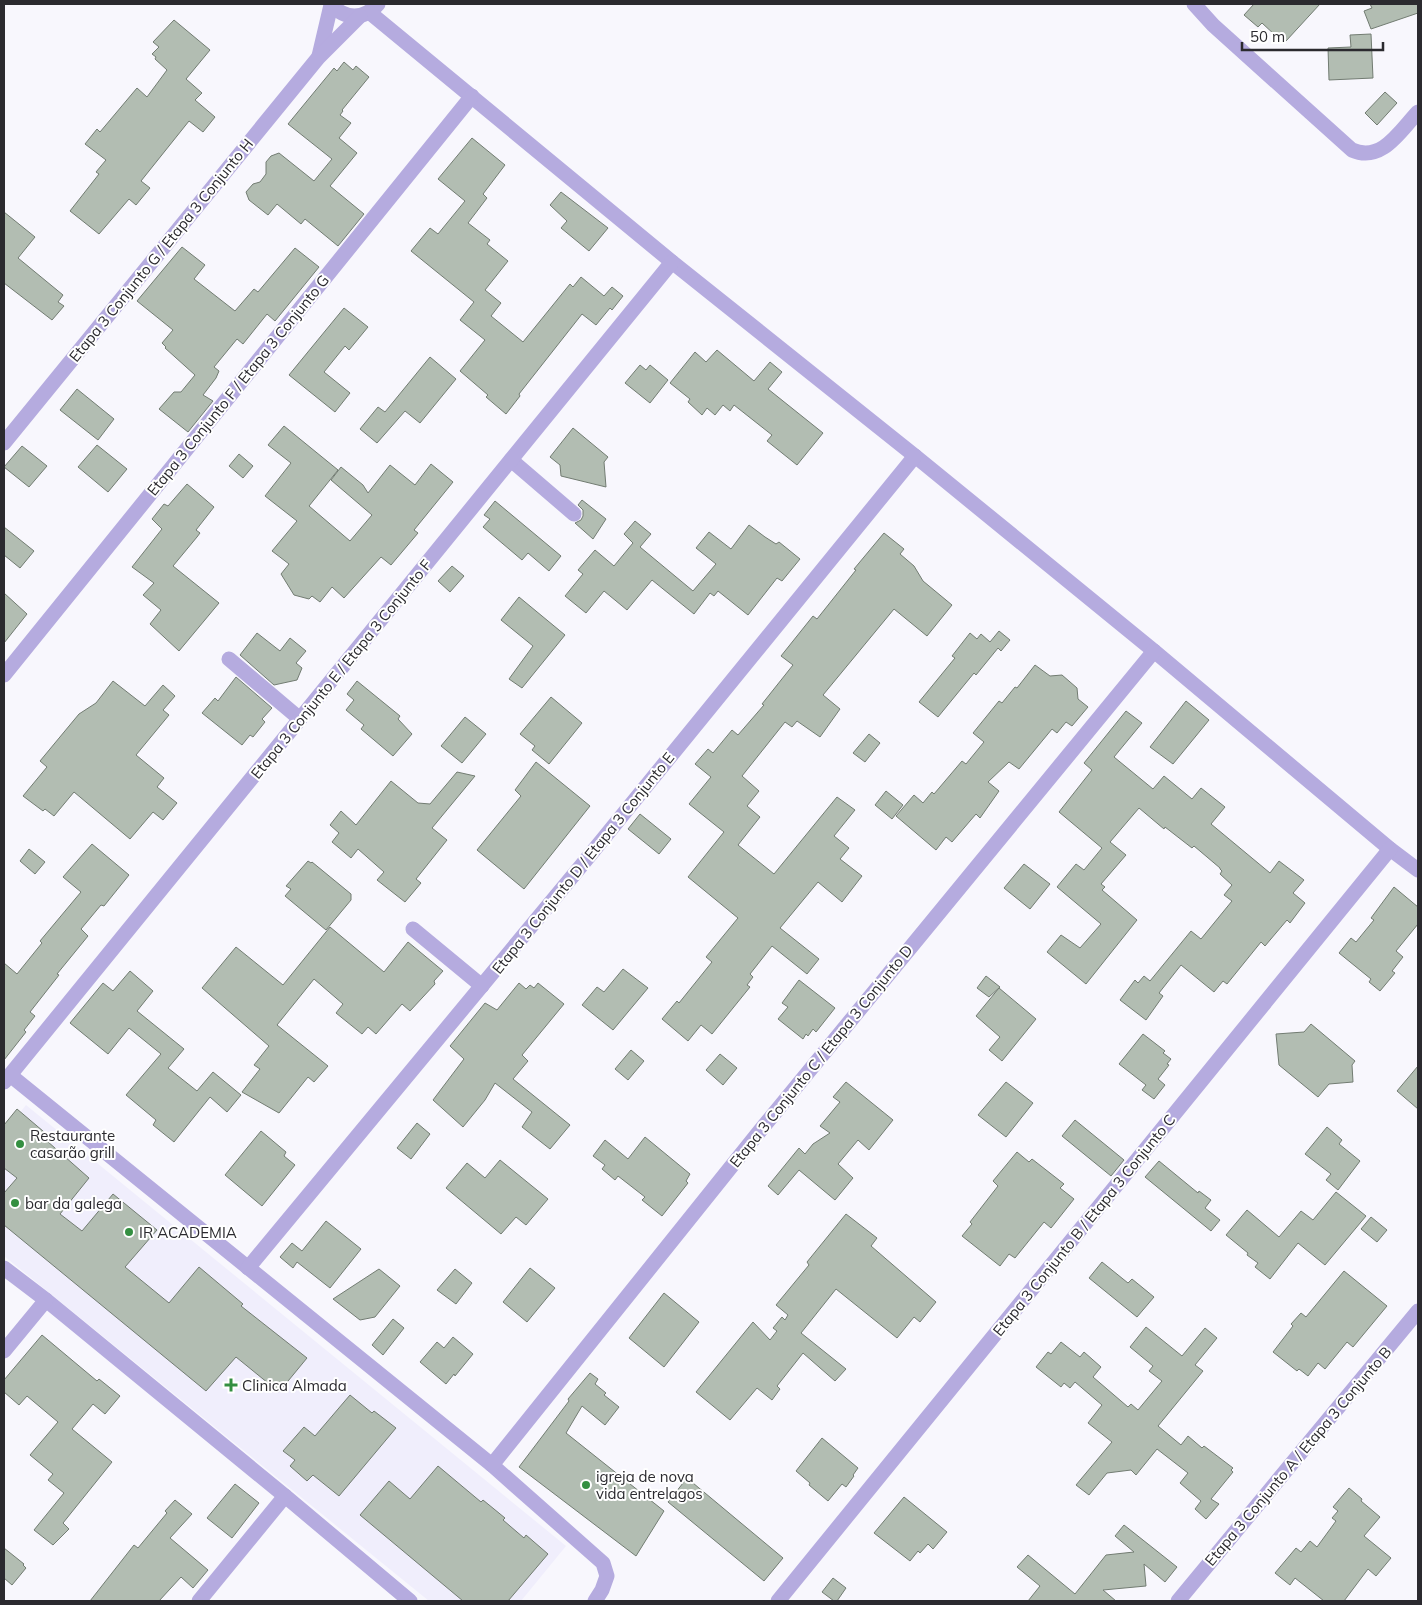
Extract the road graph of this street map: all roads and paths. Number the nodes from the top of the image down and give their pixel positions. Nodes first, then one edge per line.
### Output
1 (331, 4) edge
2 (1194, 4) edge
3 (369, 11) edge
4 (318, 58) junction
5 (472, 96) junction
6 (1418, 112) edge
7 (672, 262) junction
8 (4, 443) edge
9 (915, 456) junction
10 (511, 460) junction
11 (574, 514) dead end
12 (1154, 651) junction
13 (229, 659) dead end
14 (4, 675) edge
15 (300, 719) junction
16 (1390, 849) junction
17 (1418, 870) edge
18 (414, 929) dead end
19 (482, 986) junction
20 (7, 1079) edge
21 (4, 1268) edge
22 (248, 1268) junction
23 (46, 1300) junction
24 (1418, 1311) edge
25 (4, 1351) edge
26 (492, 1465) junction
27 (285, 1496) junction
28 (199, 1601) edge
29 (410, 1601) edge
30 (595, 1601) edge
31 (778, 1601) edge
32 (1178, 1601) edge

1 - 3 street
1 - 4 street
2 - 6 street
3 - 4 street, Etapa 3 Conjunto G / Etapa 3 Conjunto H
3 - 5 street
4 - 8 street, Etapa 3 Conjunto G / Etapa 3 Conjunto H
5 - 7 street
5 - 14 street, Etapa 3 Conjunto F / Etapa 3 Conjunto G
7 - 9 street
7 - 10 street, Etapa 3 Conjunto E / Etapa 3 Conjunto F
9 - 12 street
9 - 19 street, Etapa 3 Conjunto D / Etapa 3 Conjunto E
10 - 11 street
10 - 15 street, Etapa 3 Conjunto E / Etapa 3 Conjunto F
12 - 16 street
12 - 26 street, Etapa 3 Conjunto C / Etapa 3 Conjunto D
13 - 15 street
15 - 20 street, Etapa 3 Conjunto E / Etapa 3 Conjunto F
16 - 17 street
16 - 31 street, Etapa 3 Conjunto B / Etapa 3 Conjunto C
18 - 19 street
19 - 22 street, Etapa 3 Conjunto D / Etapa 3 Conjunto E
20 - 22 street
21 - 23 street
22 - 26 street
23 - 25 street
23 - 27 street
24 - 32 street, Etapa 3 Conjunto A / Etapa 3 Conjunto B
26 - 30 street
27 - 28 street
27 - 29 street

